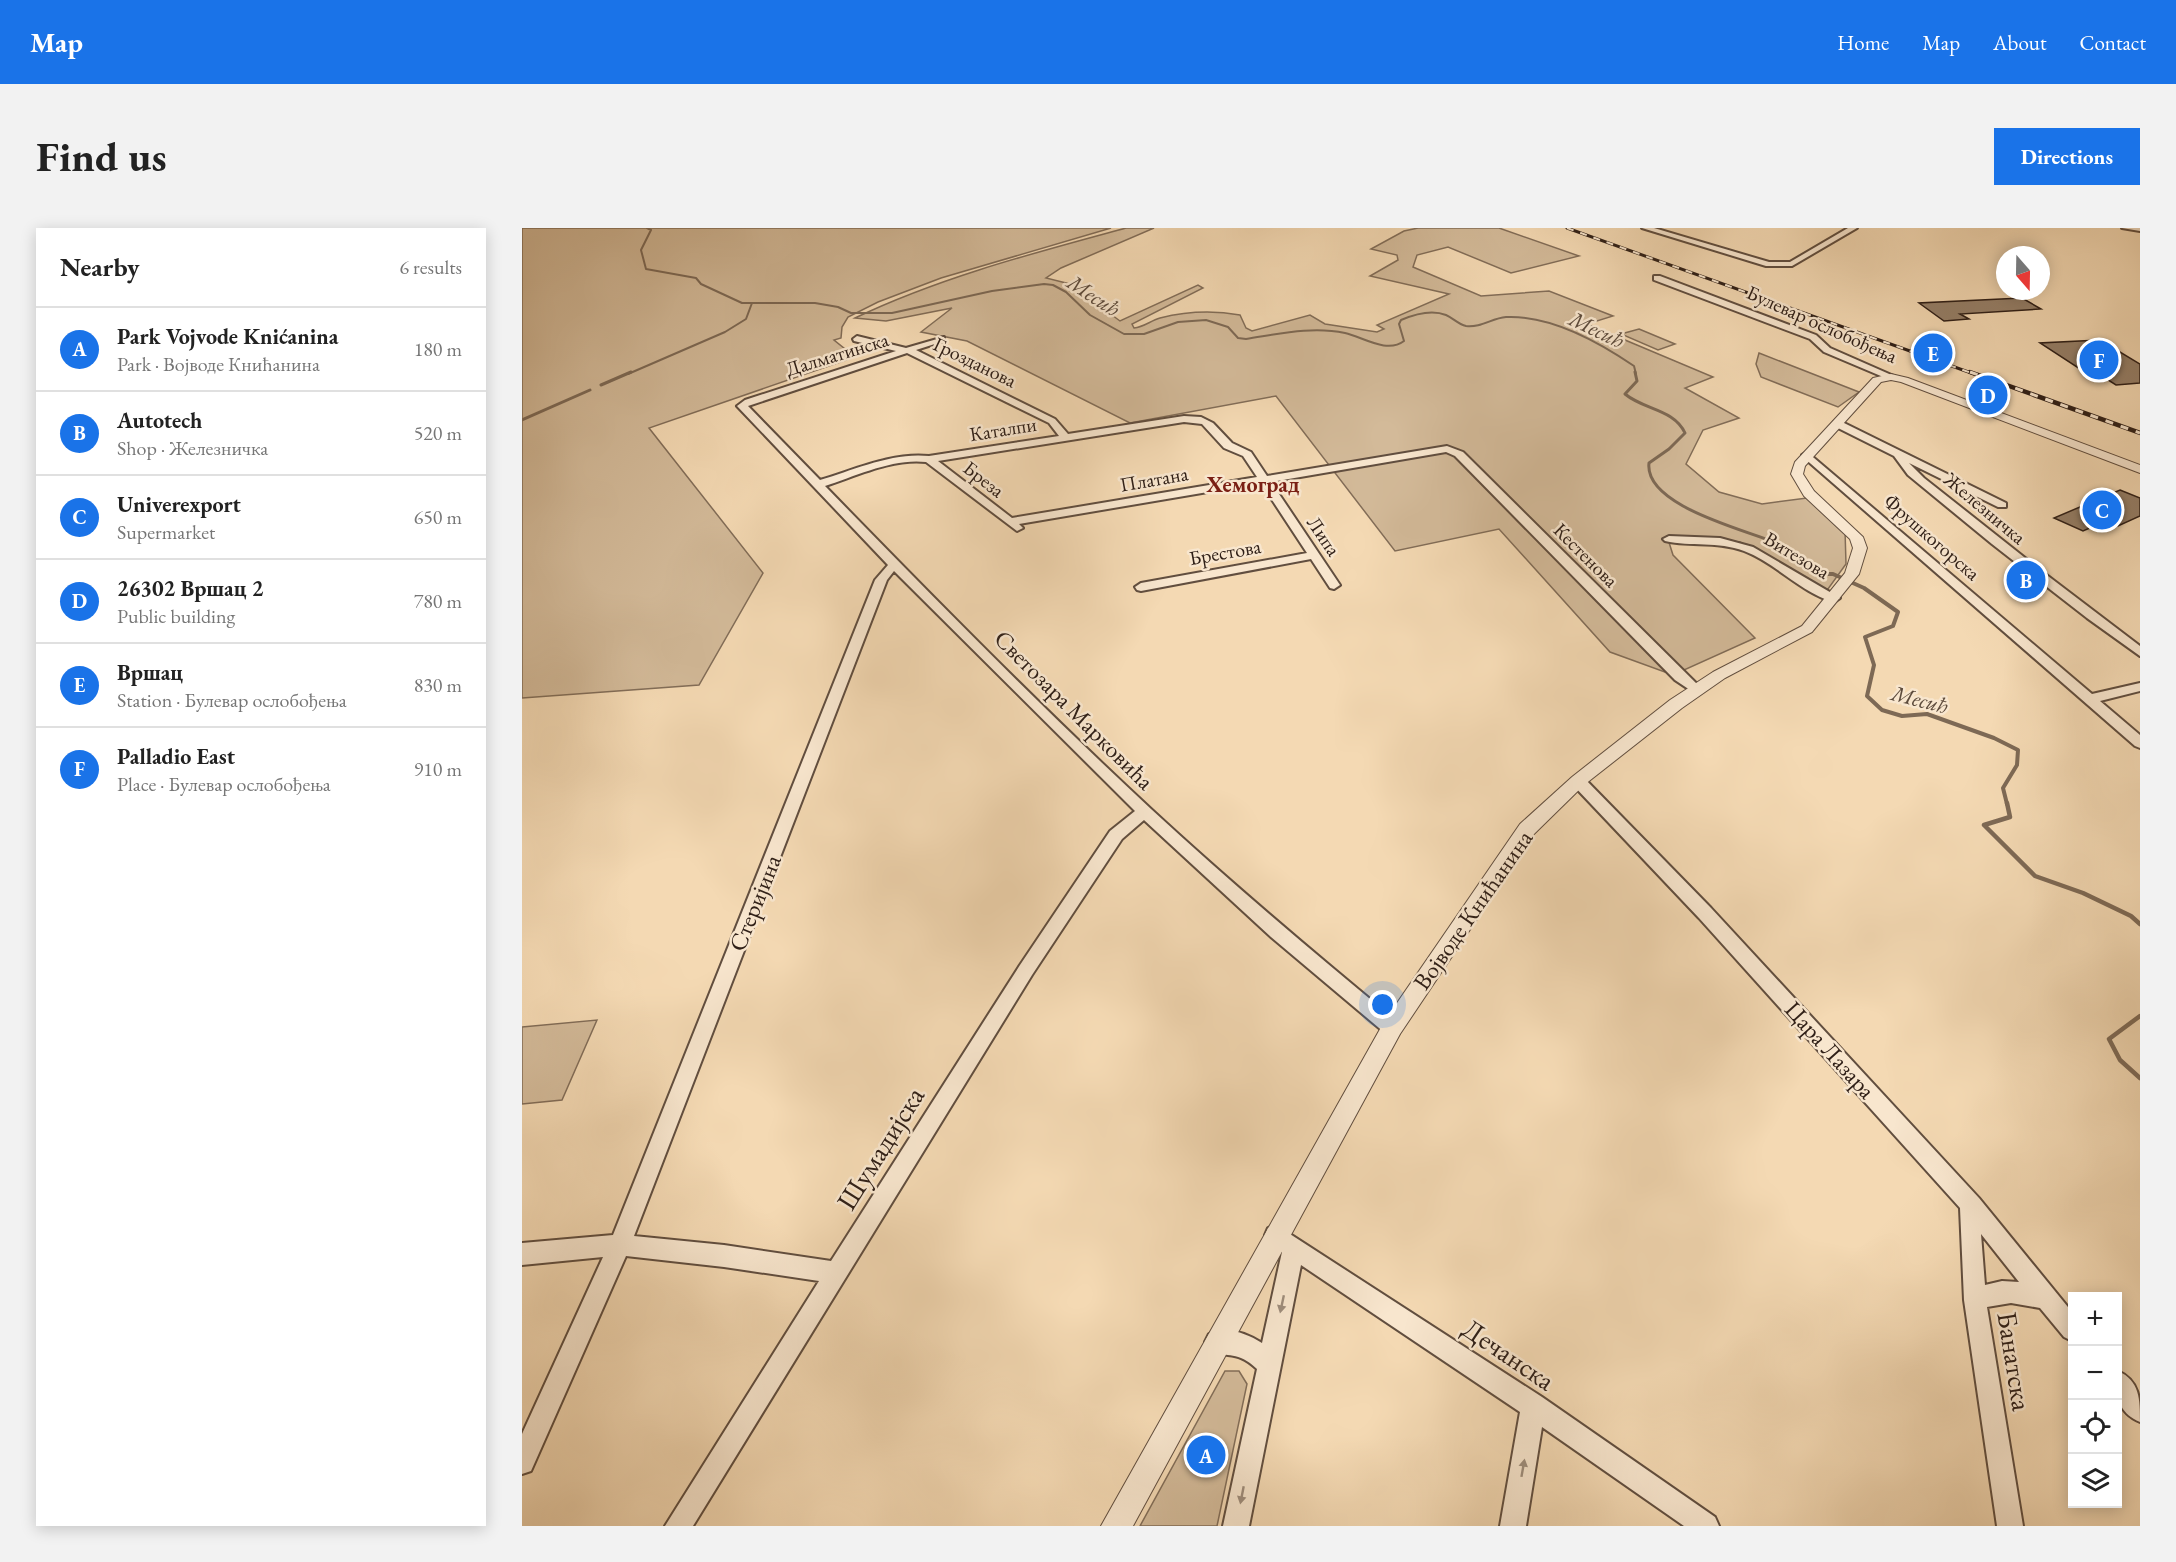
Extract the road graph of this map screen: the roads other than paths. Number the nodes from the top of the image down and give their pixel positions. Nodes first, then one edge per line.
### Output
1 (2126, 228) edge
2 (1652, 229) edge
3 (2140, 229) edge
4 (1835, 230) dead end
5 (1849, 230) edge
6 (1657, 278) dead end
7 (857, 339) dead end
8 (941, 339) dead end
9 (906, 351) junction
10 (1891, 377) junction
11 (744, 405) joint
12 (1196, 418) joint
13 (1838, 424) junction
14 (1065, 437) junction
15 (1447, 449) joint
16 (1898, 453) junction
17 (1807, 455) junction
18 (929, 459) junction
19 (2140, 469) edge
20 (1214, 478) dead end
21 (1263, 479) junction
22 (819, 484) junction
23 (1092, 503) junction
24 (2002, 505) dead end
25 (1028, 510) dead end
26 (1013, 525) joint
27 (1669, 539) dead end
28 (1315, 555) junction
29 (896, 565) junction
30 (1335, 585) dead end
31 (1843, 585) junction
32 (1141, 587) dead end
33 (2140, 652) edge
34 (2140, 687) edge
35 (1696, 690) junction
36 (2088, 699) junction
37 (2140, 743) edge
38 (1578, 781) junction
39 (1145, 812) junction
40 (1392, 1028) junction
41 (1971, 1205) junction
42 (1285, 1241) junction
43 (620, 1245) junction
44 (522, 1254) edge
45 (835, 1273) junction
46 (2047, 1298) junction
47 (1975, 1300) junction
48 (2068, 1323) edge
49 (1217, 1341) junction
50 (1269, 1364) junction
51 (2122, 1388) edge
52 (1533, 1406) junction
53 (2140, 1410) edge
54 (522, 1462) edge
55 (678, 1526) edge
56 (1116, 1526) edge
57 (1236, 1526) edge
58 (1513, 1526) edge
59 (1706, 1526) edge
60 (2010, 1526) edge

1 - 3 street
2 - 5 street
4 - 5 street
6 - 10 street, Булевар ослобођења
7 - 9 street, Грозданова
8 - 9 street, Далматинска
9 - 11 street, Далматинска
9 - 14 street, Грозданова
10 - 13 street
10 - 19 street, Булевар ослобођења
11 - 22 street, Светозара Марковића
12 - 14 street, Каталпи
12 - 21 street, Липа
13 - 16 street
13 - 17 street
14 - 18 street, Каталпи
15 - 21 street, Платана
15 - 35 street, Кестенова
16 - 24 street
16 - 33 street, Железничка
17 - 31 street
17 - 36 street, Фрушкогорска
18 - 22 street, Каталпи
18 - 26 street, Бреза
20 - 23 street
21 - 23 street, Платана
21 - 28 street, Липа
22 - 29 street, Светозара Марковића
23 - 25 street
23 - 26 street, Платана
27 - 31 street, Витезова
28 - 30 street, Липа
28 - 32 street, Брестова
29 - 39 street, Светозара Марковића
29 - 43 street, Стеријина
31 - 35 street, Војводе Книћанина
34 - 36 street
35 - 38 street, Војводе Книћанина
36 - 37 street, Фрушкогорска
38 - 40 street, Војводе Книћанина
38 - 41 street, Цара Лазара
39 - 40 street, Светозара Марковића
39 - 45 street, Шумадијска
40 - 42 street, Војводе Книћанина
41 - 46 street, Цара Лазара
41 - 47 street, Банатска
42 - 49 street, Војводе Книћанина
42 -> 50 street, Војводе Книћанина
42 - 52 street, Дечанска
43 - 44 street
43 - 45 street
43 - 54 street, Стеријина
45 - 55 street, Шумадијска
46 - 47 street
46 - 48 street, Цара Лазара
47 - 60 street, Банатска
49 - 50 street
49 - 56 street, Војводе Книћанина
50 -> 57 street, Војводе Книћанина
51 - 53 street
58 -> 52 street
52 - 59 street, Дечанска

